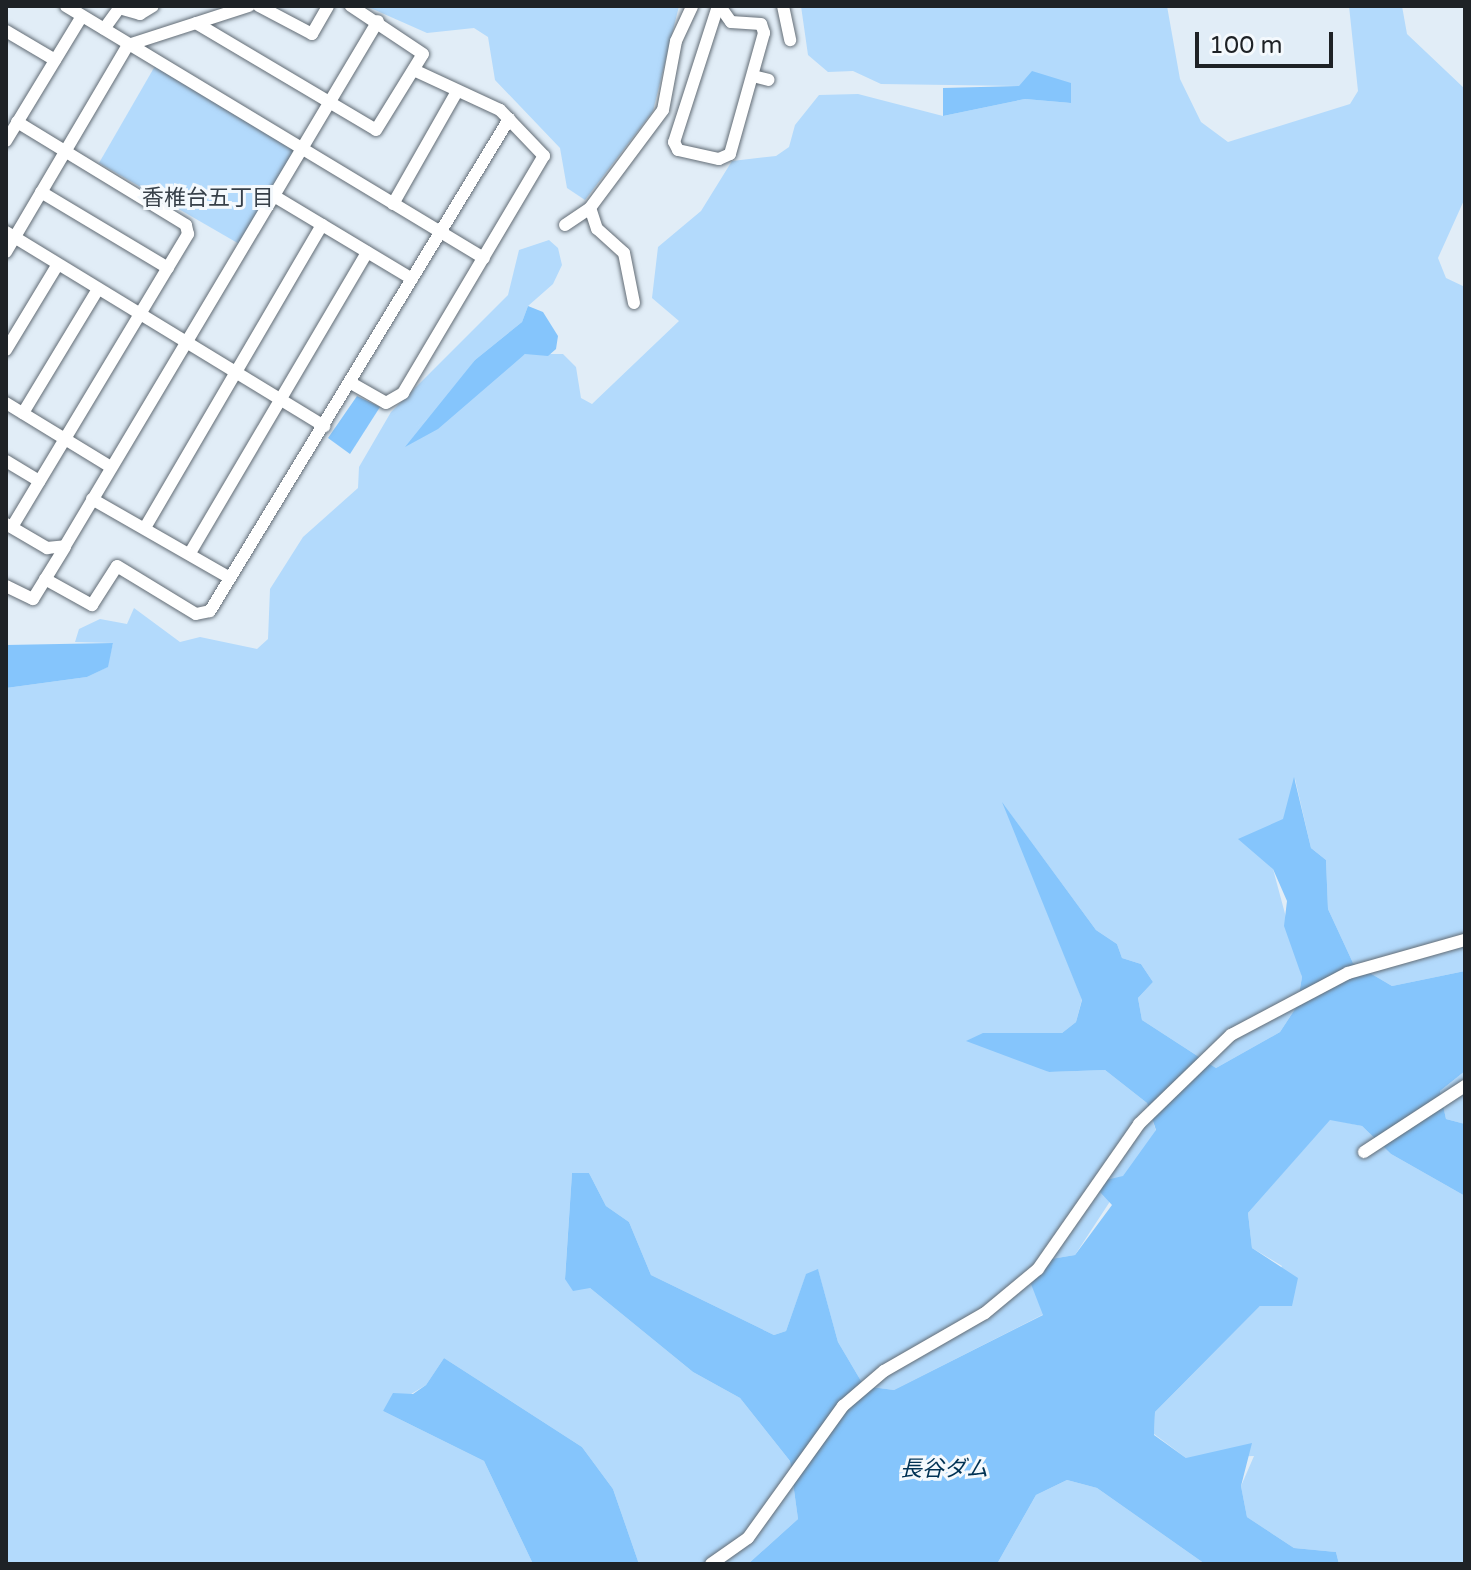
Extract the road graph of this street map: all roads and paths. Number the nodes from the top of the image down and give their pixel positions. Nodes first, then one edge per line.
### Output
1 (66, 6) edge
2 (153, 6) edge
3 (249, 6) edge
4 (259, 6) edge
5 (328, 6) edge
6 (351, 6) edge
7 (692, 6) edge
8 (719, 6) edge
9 (783, 6) edge
10 (82, 16) junction
11 (378, 21) junction
12 (196, 23) junction
13 (104, 29) junction
14 (7, 33) edge
15 (790, 40) dead end
16 (128, 45) junction
17 (55, 60) junction
18 (414, 70) junction
19 (753, 76) junction
20 (769, 80) dead end
21 (456, 93) junction
22 (328, 105) junction
23 (509, 119) junction
24 (17, 122) junction
25 (6, 141) edge
26 (303, 147) junction
27 (65, 151) junction
28 (41, 192) junction
29 (274, 196) junction
30 (393, 204) junction
31 (590, 208) junction
32 (322, 225) junction
33 (565, 225) dead end
34 (440, 232) junction
35 (10, 235) edge
36 (6, 252) edge
37 (367, 252) junction
38 (484, 258) junction
39 (58, 264) junction
40 (168, 268) junction
41 (412, 279) junction
42 (98, 289) junction
43 (634, 303) dead end
44 (141, 314) junction
45 (186, 342) junction
46 (6, 350) edge
47 (235, 372) junction
48 (351, 383) junction
49 (280, 399) junction
50 (6, 403) edge
51 (23, 413) junction
52 (324, 426) junction
53 (66, 440) junction
54 (6, 461) edge
55 (111, 467) junction
56 (39, 481) junction
57 (92, 499) junction
58 (9, 526) edge
59 (146, 526) junction
60 (65, 546) junction
61 (190, 553) junction
62 (230, 578) junction
63 (45, 579) junction
64 (6, 586) edge
65 (1465, 940) edge
66 (1465, 1086) edge
67 (1366, 1149) dead end
68 (711, 1564) edge

1 - 10 street
2 - 13 street
3 - 12 street
4 - 5 street
6 - 11 street
7 - 31 street
8 - 19 street
8 - 19 street
9 - 15 street
10 - 13 street
10 - 17 street
11 - 18 street
11 - 22 street
12 - 16 street
12 - 22 street
13 - 16 street
14 - 17 street
16 - 26 street
16 - 27 street
17 - 24 street
18 - 21 street
18 - 22 street
19 - 20 street
21 - 23 street
21 - 30 street
22 - 26 street
23 - 34 street
23 - 38 street
24 - 25 street
24 - 27 street
26 - 29 street
26 - 30 street
27 - 28 street
27 - 40 street
28 - 35 street
28 - 40 street
29 - 32 street
29 - 45 street
30 - 34 street
31 - 33 street
31 - 43 street
32 - 37 street
32 - 47 street
34 - 38 street
34 - 41 street
35 - 36 street
35 - 39 street
37 - 41 street
37 - 49 street
38 - 48 street
39 - 42 street
39 - 46 street
40 - 44 street
41 - 48 street
42 - 44 street
42 - 51 street
44 - 45 street
44 - 53 street
45 - 47 street
45 - 55 street
47 - 49 street
47 - 59 street
48 - 52 street
49 - 52 street
49 - 61 street
50 - 51 street
51 - 53 street
52 - 62 street
53 - 55 street
53 - 56 street
54 - 56 street
55 - 57 street
56 - 58 street
57 - 59 street
57 - 60 street
58 - 60 street
59 - 61 street
60 - 63 street
61 - 62 street
62 - 63 street
63 - 64 street
65 - 68 street
66 - 67 street

